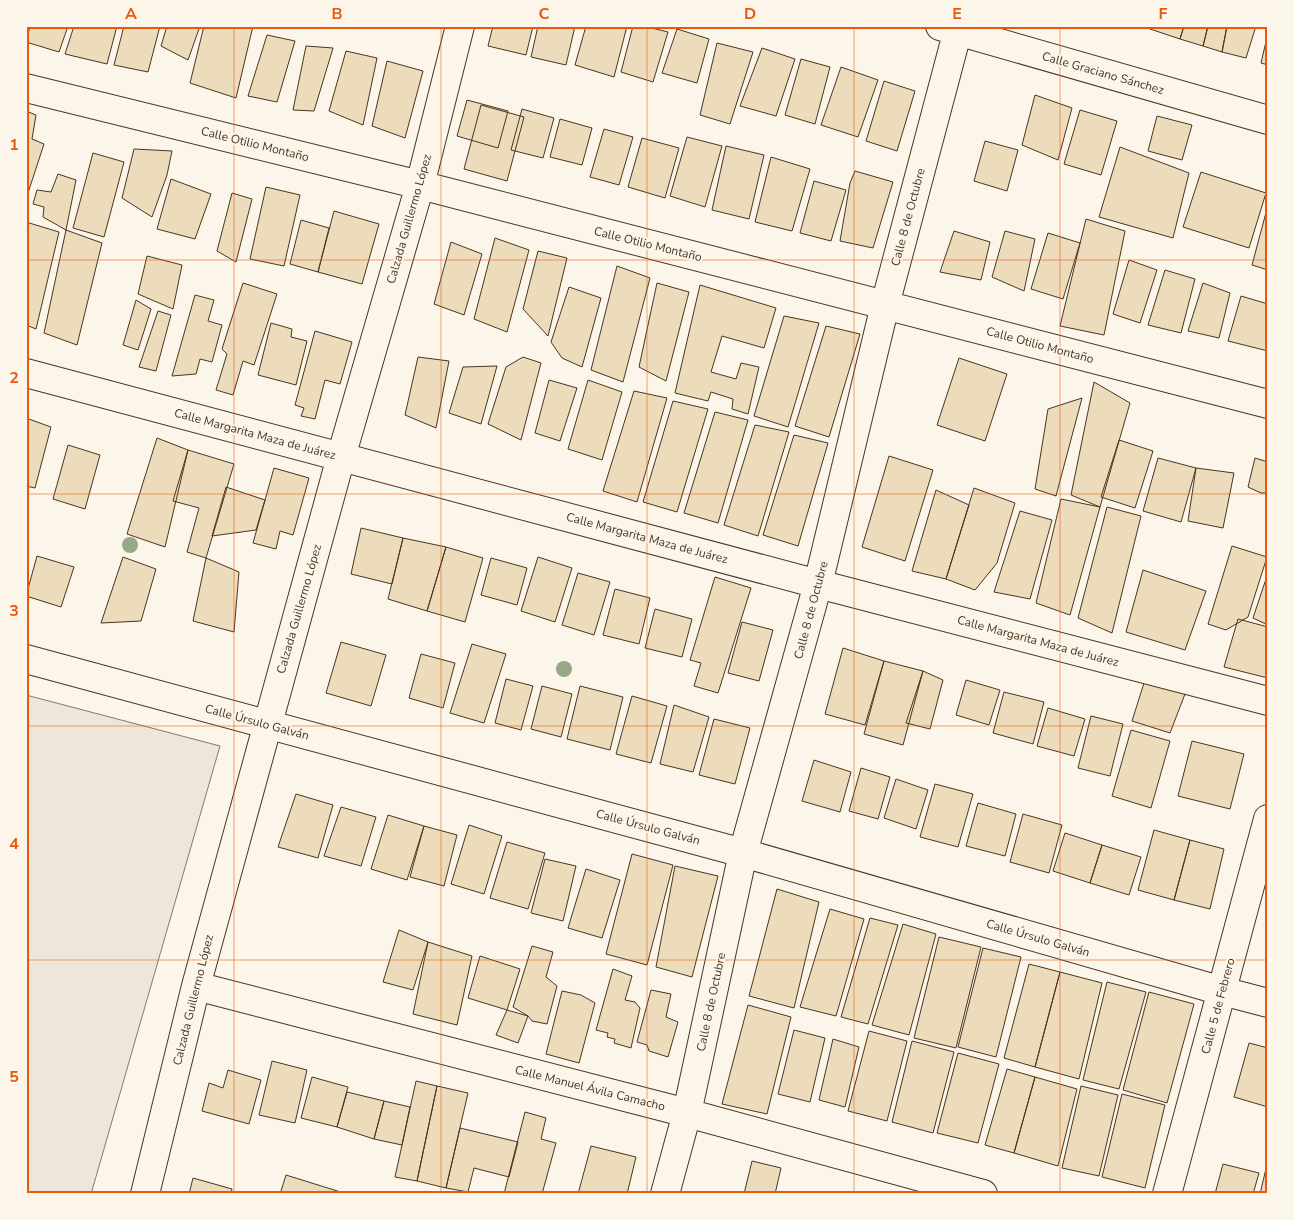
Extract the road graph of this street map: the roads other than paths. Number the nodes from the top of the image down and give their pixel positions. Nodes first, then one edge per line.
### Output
1 (460, 26) edge
2 (952, 28) edge
3 (26, 88) edge
4 (1268, 120) edge
5 (420, 185) junction
6 (885, 305) junction
7 (26, 373) edge
8 (1268, 404) edge
9 (341, 457) junction
10 (818, 584) junction
11 (26, 659) edge
12 (1268, 701) edge
13 (267, 724) junction
14 (1268, 819) edge
15 (743, 853) junction
16 (196, 986) junction
17 (1222, 992) junction
18 (1268, 1003) edge
19 (687, 1113) junction
20 (146, 1194) edge
21 (665, 1194) edge
22 (983, 1194) edge
23 (1167, 1194) edge

1 - 5 street, Calzada Guillermo López
2 - 4 street, Calle Graciano Sánchez
2 - 6 street, Calle 8 de Octubre
3 - 5 street, Calle Otilio Montaño
5 - 6 street, Calle Otilio Montaño
5 - 9 street, Calzada Guillermo López
6 - 8 street, Calle Otilio Montaño
6 - 10 street, Calle 8 de Octubre
7 - 9 street, Calle Margarita Maza de Juárez
9 - 10 street, Calle Margarita Maza de Juárez
9 - 13 street, Calzada Guillermo López
10 - 12 street, Calle Margarita Maza de Juárez
10 - 15 street, Calle 8 de Octubre
11 - 13 street, Calle Úrsulo Galván
13 - 15 street, Calle Úrsulo Galván
13 - 16 street, Calzada Guillermo López
14 - 17 street, Calle 5 de Febrero
15 - 17 street, Calle Úrsulo Galván
15 - 19 street, Calle 8 de Octubre
16 - 19 street, Calle Manuel Ávila Camacho
16 - 20 street, Calzada Guillermo López
17 - 18 street, Calle Úrsulo Galván
17 - 23 street, Calle 5 de Febrero
19 - 21 street, Calle 8 de Octubre
19 - 22 street, Calle Manuel Ávila Camacho

